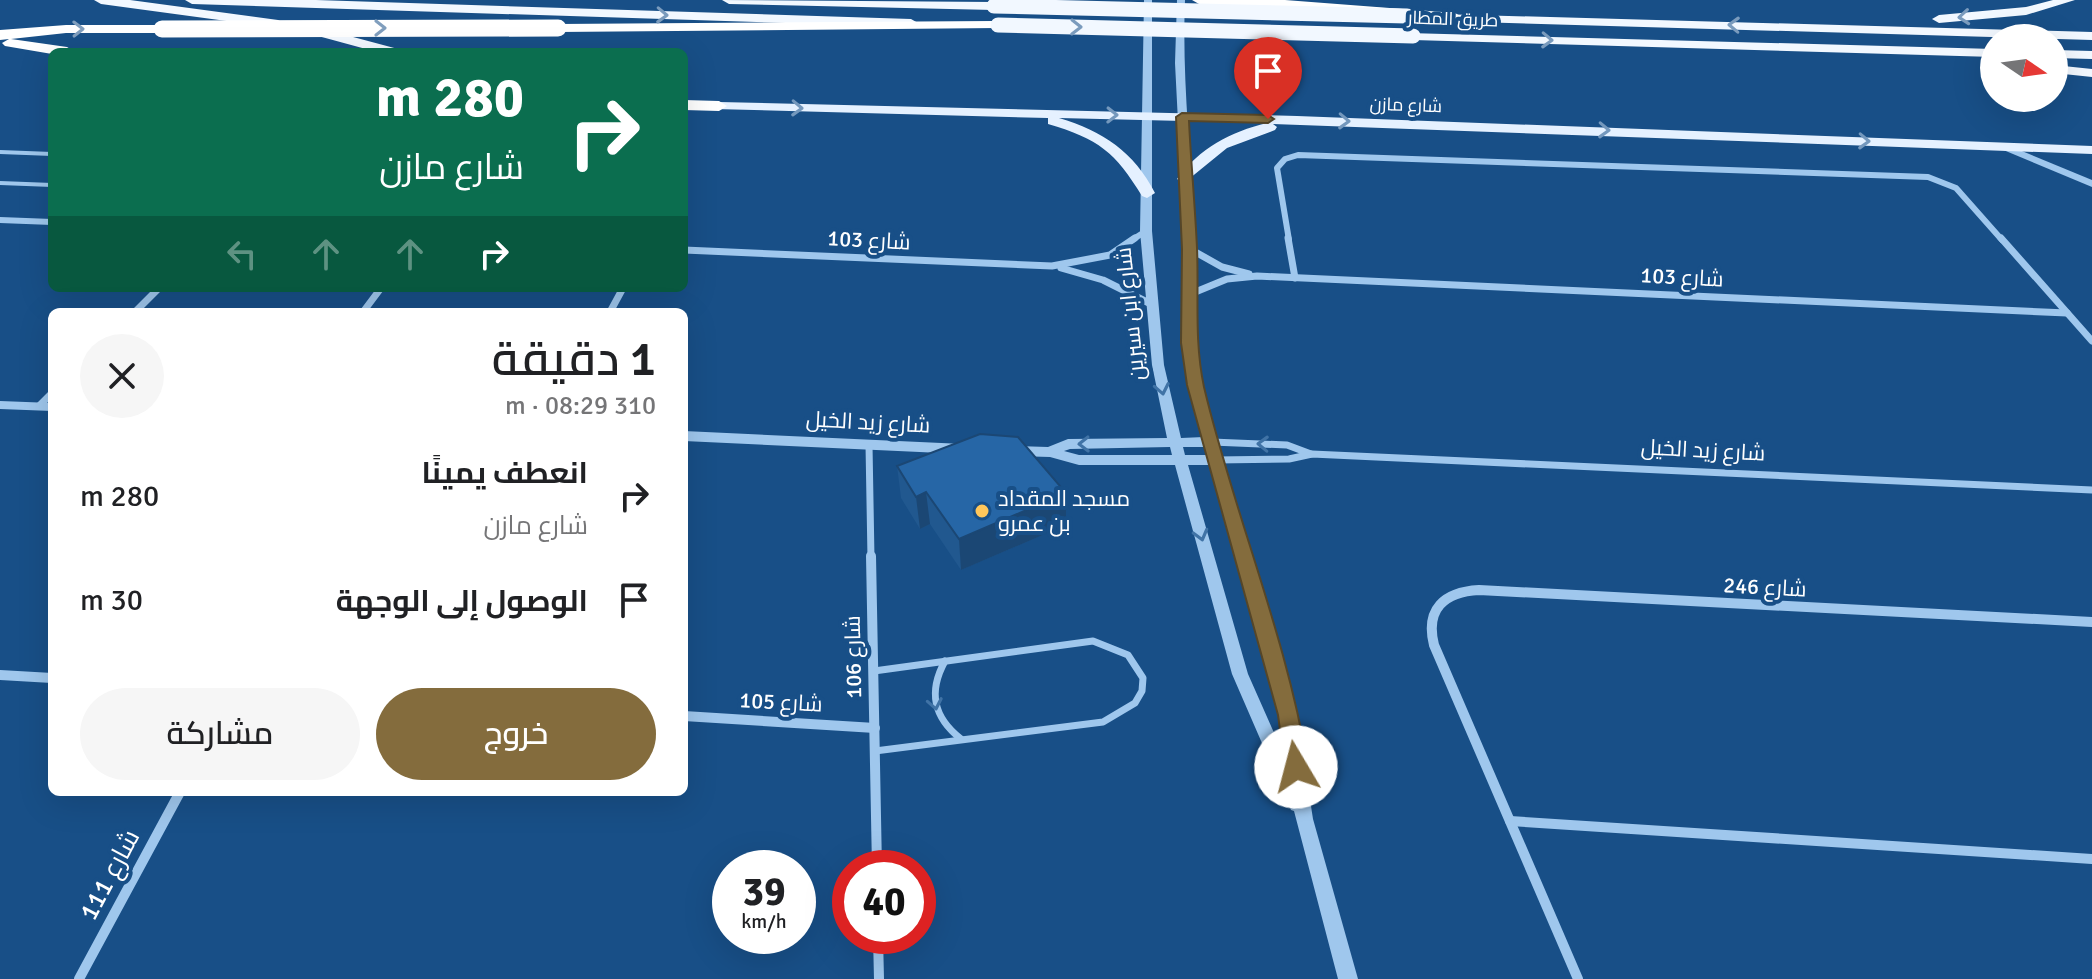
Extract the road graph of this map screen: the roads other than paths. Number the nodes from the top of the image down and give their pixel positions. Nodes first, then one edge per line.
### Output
1 (101, 0) edge
2 (192, 0) edge
3 (729, 0) edge
4 (1148, 0) edge
5 (1181, 0) edge
6 (1199, 0) edge
7 (2068, 0) edge
8 (1402, 13) junction
9 (1455, 17) joint
10 (995, 25) junction
11 (1784, 27) junction
12 (0, 35) edge
13 (2092, 36) edge
14 (0, 43) edge
15 (1745, 45) junction
16 (378, 48) edge
17 (48, 49) edge
18 (1980, 53) edge
19 (2068, 54) edge
20 (2092, 55) edge
21 (1980, 63) edge
22 (2068, 70) edge
23 (2092, 73) edge
24 (688, 104) edge
25 (719, 106) joint
26 (997, 114) junction
27 (1146, 116) junction
28 (1182, 117) junction
29 (1297, 120) junction
30 (2005, 147) junction
31 (2092, 150) edge
32 (0, 152) edge
33 (48, 154) edge
34 (1184, 179) junction
35 (0, 183) edge
36 (2092, 184) edge
37 (48, 185) edge
38 (1147, 193) junction
39 (0, 220) edge
40 (48, 222) edge
41 (1146, 231) junction
42 (1190, 249) junction
43 (688, 250) edge
44 (1052, 266) junction
45 (1257, 276) junction
46 (1295, 278) junction
47 (155, 292) edge
48 (1188, 295) junction
49 (1151, 304) junction
50 (139, 308) edge
51 (2067, 313) junction
52 (2092, 341) edge
53 (0, 405) edge
54 (45, 407) edge
55 (688, 436) edge
56 (1175, 442) junction
57 (1212, 442) junction
58 (869, 445) junction
59 (1050, 452) junction
60 (1312, 454) junction
61 (1180, 460) junction
62 (1216, 460) junction
63 (2092, 490) edge
64 (2092, 622) edge
65 (945, 661) junction
66 (874, 671) junction
67 (0, 675) edge
68 (48, 678) edge
69 (688, 716) edge
70 (875, 728) junction
71 (961, 739) junction
72 (875, 751) junction
73 (178, 796) edge
74 (1304, 819) junction
75 (1510, 821) junction
76 (877, 850) edge
77 (2092, 859) edge
78 (878, 954) edge
79 (79, 979) edge
80 (879, 979) edge
81 (1348, 979) edge
82 (1578, 979) edge

1 - 16 highway
2 -> 10 highway, طريق المطار
3 - 8 highway, طريق المطار, bridge
4 - 27 street, شارع ابن سيرين
5 - 28 street, شارع ابن سيرين
6 - 8 highway
7 -> 11 highway
8 - 9 highway
11 -> 9 highway, طريق المطار
12 -> 10 highway, bridge
10 -> 15 highway, طريق المطار, bridge
11 - 13 highway, طريق المطار
14 - 17 highway
15 - 18 highway, طريق المطار
15 - 21 highway
19 - 20 highway
22 - 23 highway
24 - 25 highway
25 -> 26 main road, شارع مازن
26 -> 27 main road, شارع مازن
26 - 38 main road
27 - 28 main road, شارع مازن
27 - 38 street, شارع ابن سيرين
28 - 29 main road, شارع مازن
28 - 34 street, شارع ابن سيرين
29 -> 30 main road, شارع مازن
29 - 34 main road
30 - 31 main road, شارع مازن
30 - 36 street
32 - 33 lane
34 - 42 street, شارع ابن سيرين
35 - 37 lane
38 - 41 street, شارع ابن سيرين
39 - 40 street
41 - 44 street, شارع 103
41 - 49 street, شارع ابن سيرين
42 - 45 street, شارع 103
42 - 48 street, شارع ابن سيرين
43 - 44 street, شارع 103
44 - 49 street, شارع 103
45 - 46 street, شارع 103
45 - 48 street, شارع 103
46 - 51 street, شارع 103
46 - 51 street
47 - 50 street
48 - 57 street, شارع ابن سيرين
49 -> 56 street, شارع ابن سيرين
51 - 52 street
53 - 54 street
55 - 58 street, شارع زيد الخيل
56 - 57 street, شارع زيد الخيل
56 -> 59 street, شارع زيد الخيل
56 - 61 street, شارع ابن سيرين
60 -> 57 street, شارع زيد الخيل
57 - 62 street, شارع ابن سيرين
58 - 59 street, شارع زيد الخيل
58 - 66 street, شارع 106
59 - 61 street, شارع زيد الخيل
60 - 62 street, شارع زيد الخيل
60 - 63 street, شارع زيد الخيل
61 - 62 street, شارع زيد الخيل
61 -> 74 street, شارع ابن سيرين
62 - 74 street, شارع ابن سيرين
64 - 75 street, شارع 246
65 - 66 lane
65 -> 71 lane
65 - 71 lane
66 - 70 street, شارع 106
67 - 68 street
69 - 70 street, شارع 105
70 - 72 street, شارع 106
71 - 72 lane
72 - 76 street, شارع 106
73 - 79 street, شارع 111
74 - 81 street, شارع ابن سيرين
75 - 77 street
75 - 82 street
78 - 80 street

